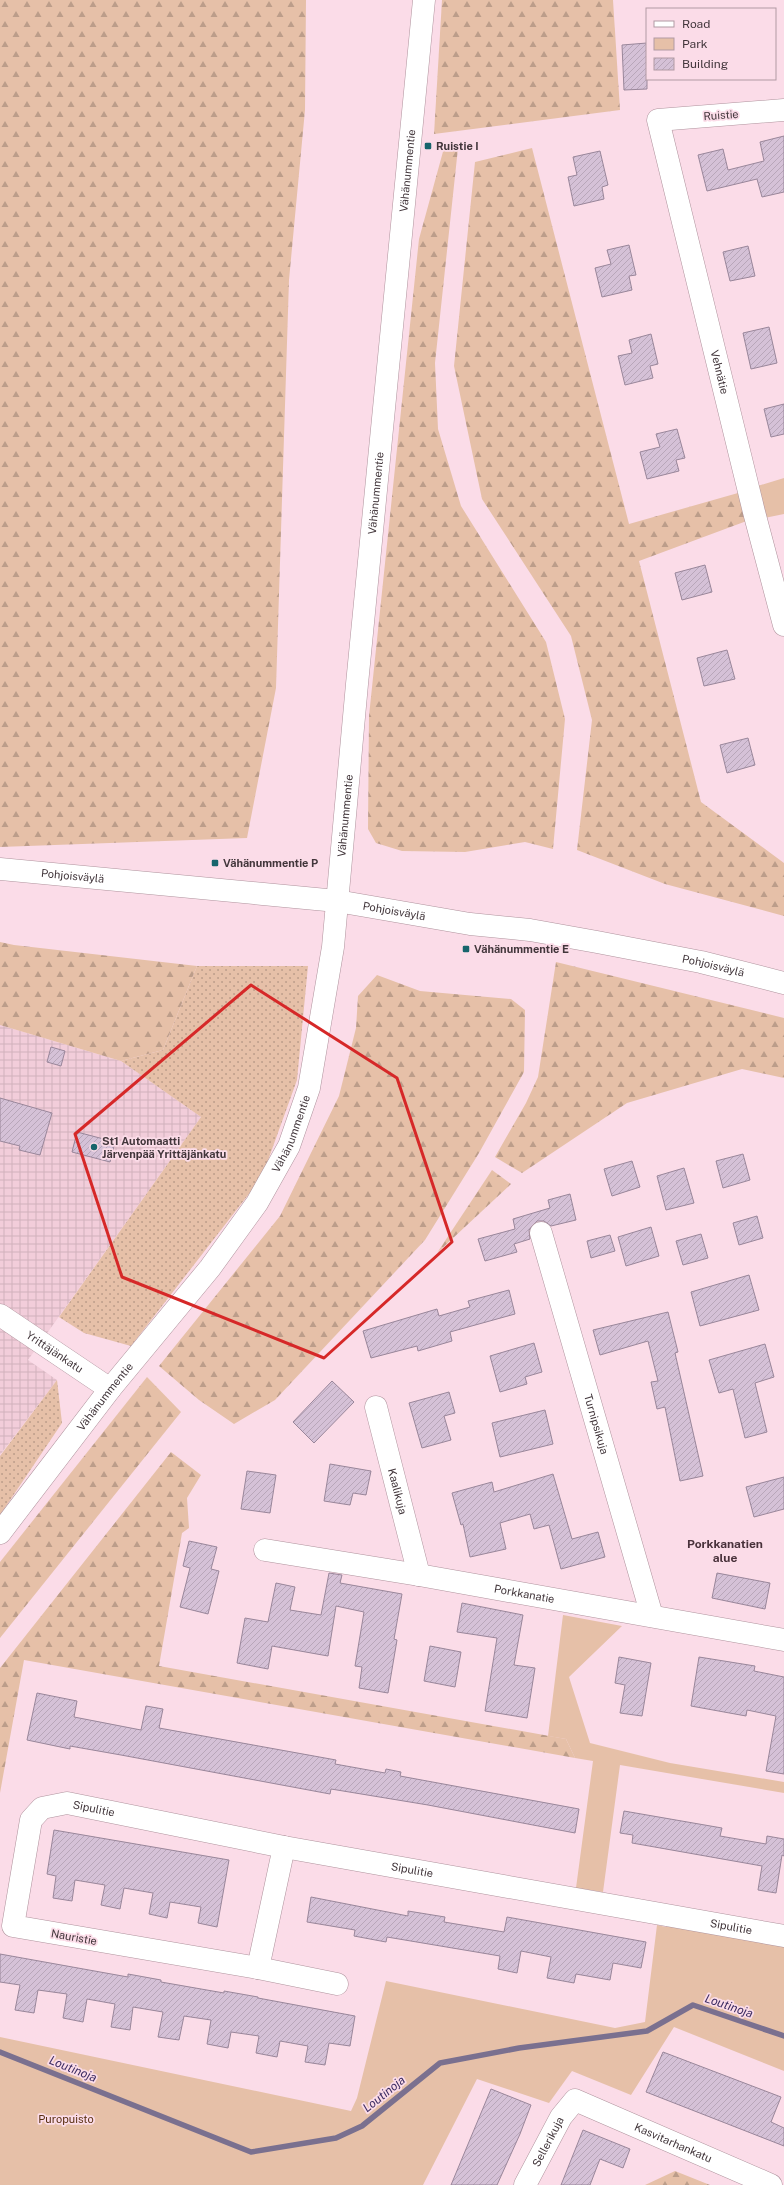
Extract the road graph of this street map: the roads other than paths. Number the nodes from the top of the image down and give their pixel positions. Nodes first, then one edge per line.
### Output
1 (424, 0) edge
2 (784, 110) edge
3 (658, 120) joint
4 (784, 625) edge
5 (0, 869) edge
6 (338, 901) junction
7 (784, 983) edge
8 (541, 1233) dead end
9 (0, 1316) edge
10 (110, 1390) junction
11 (376, 1407) dead end
12 (0, 1533) edge
13 (264, 1550) dead end
14 (419, 1575) junction
15 (652, 1616) junction
16 (784, 1640) edge
17 (42, 1808) joint
18 (284, 1847) junction
19 (784, 1936) edge
20 (258, 1968) junction
21 (337, 1984) dead end
22 (575, 2100) joint
23 (525, 2185) edge
24 (771, 2185) edge

1 - 6 street, Vähänummentie
2 - 3 street, Ruistie
3 - 4 street, Vehnätie
5 - 6 street, Pohjoisväylä
6 - 7 street, Pohjoisväylä
6 - 10 street, Vähänummentie
8 - 15 street, Turnipsikuja
9 - 10 street, Yrittäjänkatu
10 - 12 street, Vähänummentie
11 - 14 street, Kaalikuja
13 - 14 street, Porkkanatie
14 - 15 street, Porkkanatie
15 - 16 street, Porkkanatie
17 - 18 street, Sipulitie
17 - 20 street, Nauristie
18 - 19 street, Sipulitie
18 - 20 street
20 - 21 street, Nauristie
22 - 23 street, Sellerikuja
22 - 24 street, Kasvitarhankatu

